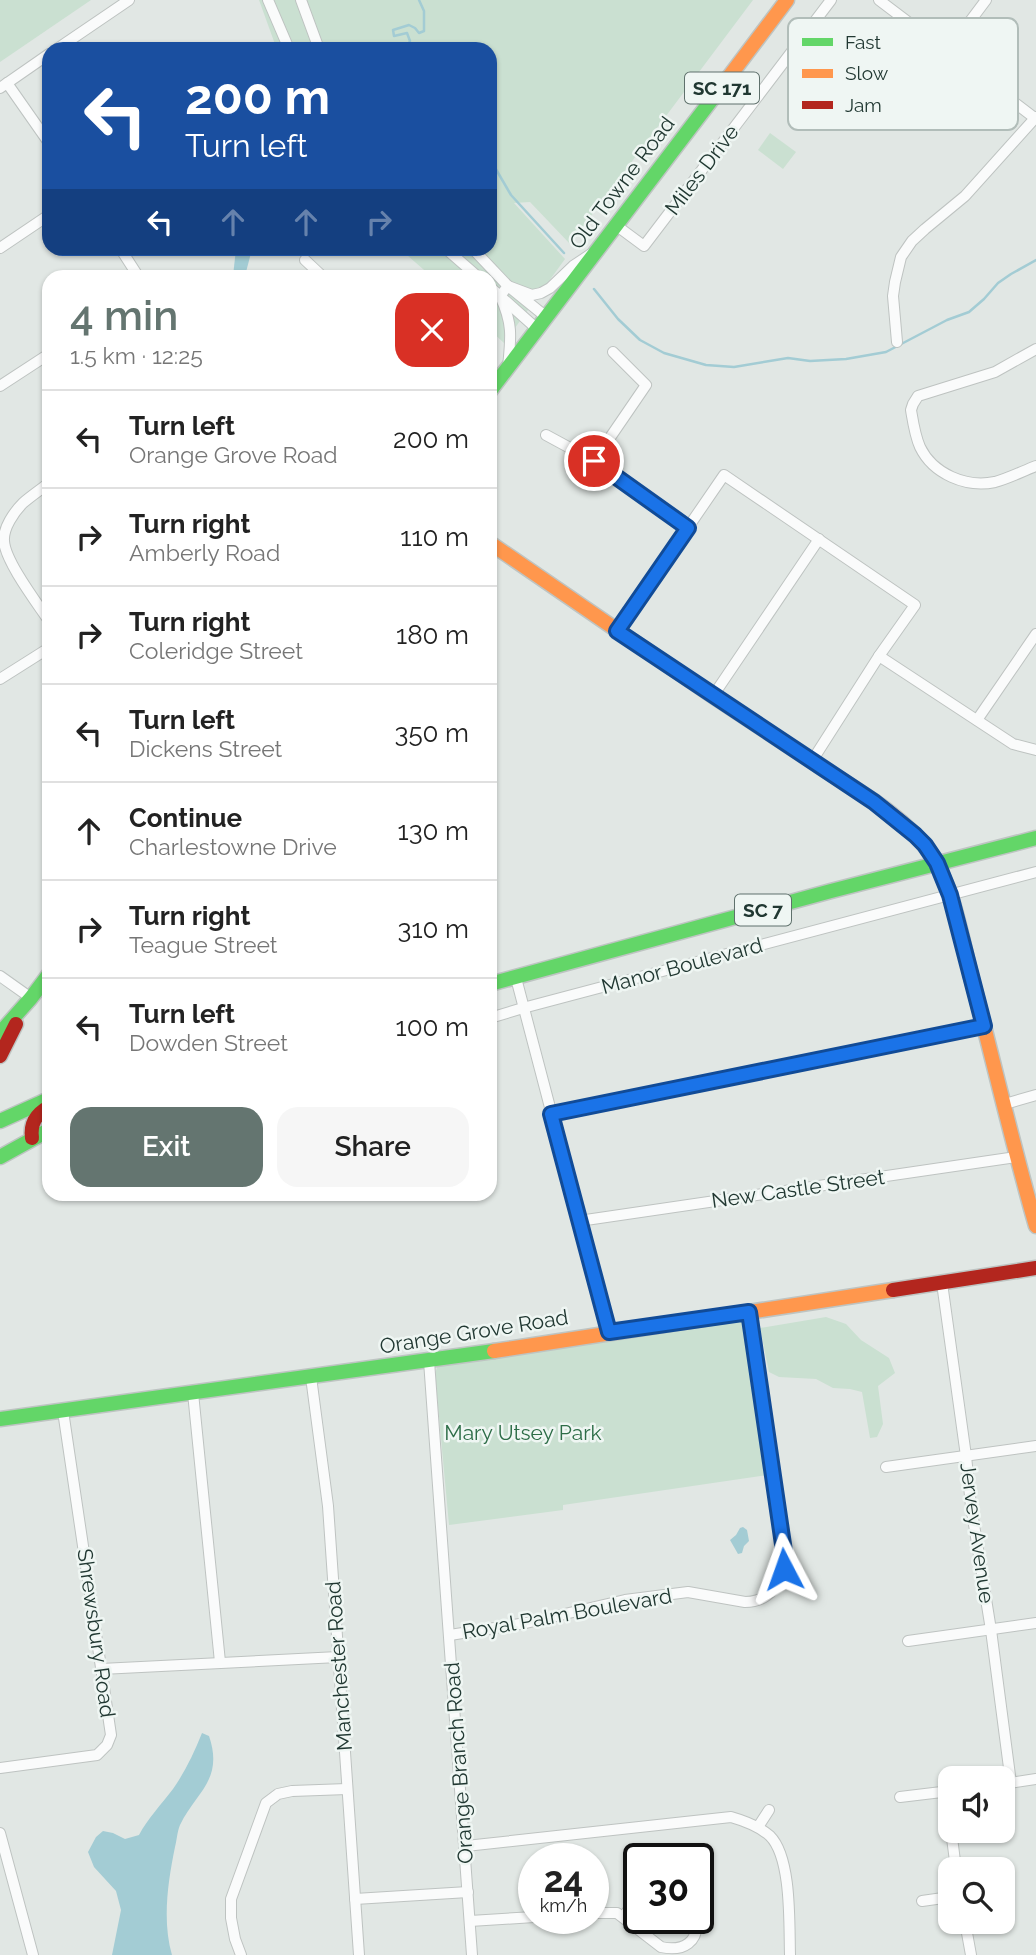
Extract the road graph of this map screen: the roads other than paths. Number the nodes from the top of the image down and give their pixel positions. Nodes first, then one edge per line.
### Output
1 (129, 0) edge
2 (268, 0) edge
3 (301, 0) edge
4 (786, 0) edge
5 (831, 0) edge
6 (879, 0) edge
7 (986, 0) edge
8 (817, 18) edge
9 (903, 18) edge
10 (972, 18) edge
11 (67, 42) edge
12 (286, 42) edge
13 (316, 42) edge
14 (788, 57) edge
15 (42, 59) edge
16 (4, 85) edge
17 (1018, 105) edge
18 (1036, 118) edge
19 (42, 134) edge
20 (42, 220) edge
21 (617, 226) junction
22 (601, 247) junction
23 (0, 248) edge
24 (454, 256) edge
25 (480, 256) edge
26 (305, 260) dead end
27 (316, 270) edge
28 (470, 270) edge
29 (493, 270) edge
30 (497, 274) edge
31 (508, 286) junction
32 (497, 293) edge
33 (500, 296) junction
34 (541, 322) junction
35 (897, 342) dead end
36 (1036, 349) edge
37 (613, 352) dead end
38 (42, 359) edge
39 (508, 368) junction
40 (497, 382) edge
41 (0, 386) edge
42 (547, 435) dead end
43 (594, 461) junction
44 (1036, 466) edge
45 (42, 488) edge
46 (688, 528) junction
47 (819, 539) junction
48 (497, 548) edge
49 (42, 610) edge
50 (617, 631) junction
51 (1036, 634) edge
52 (42, 652) edge
53 (879, 656) junction
54 (0, 679) edge
55 (713, 696) junction
56 (977, 720) junction
57 (1036, 750) edge
58 (812, 761) junction
59 (1036, 838) edge
60 (937, 863) junction
61 (1036, 872) edge
62 (950, 895) junction
63 (0, 976) edge
64 (516, 978) junction
65 (497, 982) edge
66 (42, 983) edge
67 (31, 998) junction
68 (523, 1008) junction
69 (497, 1016) edge
70 (984, 1026) junction
71 (0, 1033) edge
72 (0, 1056) edge
73 (1036, 1095) edge
74 (42, 1102) edge
75 (1005, 1104) junction
76 (42, 1110) edge
77 (551, 1114) junction
78 (0, 1121) edge
79 (42, 1133) edge
80 (32, 1138) junction
81 (0, 1157) edge
82 (1016, 1157) junction
83 (579, 1221) junction
84 (1036, 1226) edge
85 (1036, 1268) edge
86 (942, 1283) junction
87 (749, 1312) junction
88 (609, 1332) junction
89 (429, 1361) junction
90 (312, 1377) junction
91 (192, 1393) junction
92 (63, 1410) junction
93 (0, 1419) edge
94 (1036, 1446) edge
95 (966, 1456) junction
96 (886, 1467) dead end
97 (1036, 1623) edge
98 (992, 1630) junction
99 (450, 1635) junction
100 (908, 1641) dead end
101 (338, 1657) junction
102 (220, 1662) junction
103 (101, 1670) junction
104 (1005, 1766) edge
105 (0, 1768) edge
106 (1036, 1779) edge
107 (1015, 1782) edge
108 (347, 1788) junction
109 (938, 1792) edge
110 (900, 1797) dead end
111 (769, 1810) dead end
112 (758, 1828) junction
113 (0, 1833) edge
114 (466, 1846) junction
115 (468, 1892) junction
116 (355, 1899) junction
117 (938, 1899) edge
118 (922, 1901) dead end
119 (609, 1912) edge
120 (623, 1917) edge
121 (518, 1918) edge
122 (470, 1921) junction
123 (645, 1934) edge
124 (696, 1934) edge
125 (967, 1934) edge
126 (33, 1955) edge
127 (241, 1955) edge
128 (359, 1955) edge
129 (472, 1955) edge
130 (790, 1955) edge
131 (971, 1955) edge

1 - 11 street
2 - 12 street
3 - 13 street
4 - 21 street, Old Towne Road / SC 171
5 - 8 street, Miles Drive
6 - 9 street
7 - 10 street
14 - 21 street, Miles Drive
15 - 16 street
16 - 19 street
17 - 18 street
18 - 35 street
20 - 23 street
21 - 22 street, Old Towne Road / SC 171
22 - 31 street
22 - 34 street, Old Towne Road / SC 171
24 - 28 street
25 - 29 street
26 - 27 street
30 - 31 street
31 - 33 street
31 - 34 street
32 - 33 street
33 - 34 street
33 - 39 street
34 - 39 street, Old Towne Road / SC 171
36 - 44 street
37 - 43 street
38 - 41 street
39 - 40 street, Old Towne Road / SC 171
42 - 43 street
43 - 46 street
45 - 49 street
46 - 47 street
46 - 50 street
47 - 53 street
47 - 55 street
48 - 50 street
50 - 55 street
51 - 56 street
52 - 54 street
53 - 56 street
53 - 58 street
55 - 58 street
56 - 57 street
58 - 60 street
59 - 60 street, SC 7
60 - 62 street
60 - 64 street, SC 7
61 - 62 street, Manor Boulevard
62 - 68 street, Manor Boulevard
62 - 70 street
63 - 67 street
64 - 65 street, SC 7
64 - 68 street
66 - 67 street
67 - 71 street
67 - 72 street
68 - 69 street, Manor Boulevard
68 - 77 street
70 - 75 street
70 - 77 street
73 - 75 street
74 - 78 street
75 - 82 street
76 - 80 street
77 - 83 street
79 - 80 street
80 - 81 street
82 - 83 street, New Castle Street
82 - 84 street
83 - 88 street
85 - 86 street, Orange Grove Road
86 - 87 street, Orange Grove Road
86 - 95 street, Jervey Avenue
87 - 88 street, Orange Grove Road
87 - 99 street, Royal Palm Boulevard
88 - 89 street, Orange Grove Road
89 - 90 street, Orange Grove Road
89 - 99 street, Orange Branch Road
90 - 91 street, Orange Grove Road
90 - 101 street, Manchester Road
91 - 92 street, Orange Grove Road
91 - 102 street
92 - 93 street, Orange Grove Road
92 - 103 street, Shrewsbury Road
94 - 95 street
95 - 96 street
95 - 98 street, Jervey Avenue
97 - 98 street
98 - 100 street
98 - 104 street, Jervey Avenue
99 - 114 street, Orange Branch Road
101 - 102 street
101 - 108 street, Manchester Road
102 - 103 street
103 - 105 street, Shrewsbury Road
106 - 107 street
108 - 116 street, Manchester Road
108 - 127 street
109 - 110 street
111 - 112 street
112 - 114 street
112 - 130 street
113 - 126 street
114 - 115 street, Orange Branch Road
115 - 116 street
115 - 122 street, Orange Branch Road
116 - 128 street, Manchester Road
117 - 118 street
119 - 120 street
121 - 122 street
122 - 129 street, Orange Branch Road
123 - 124 street
125 - 131 street

